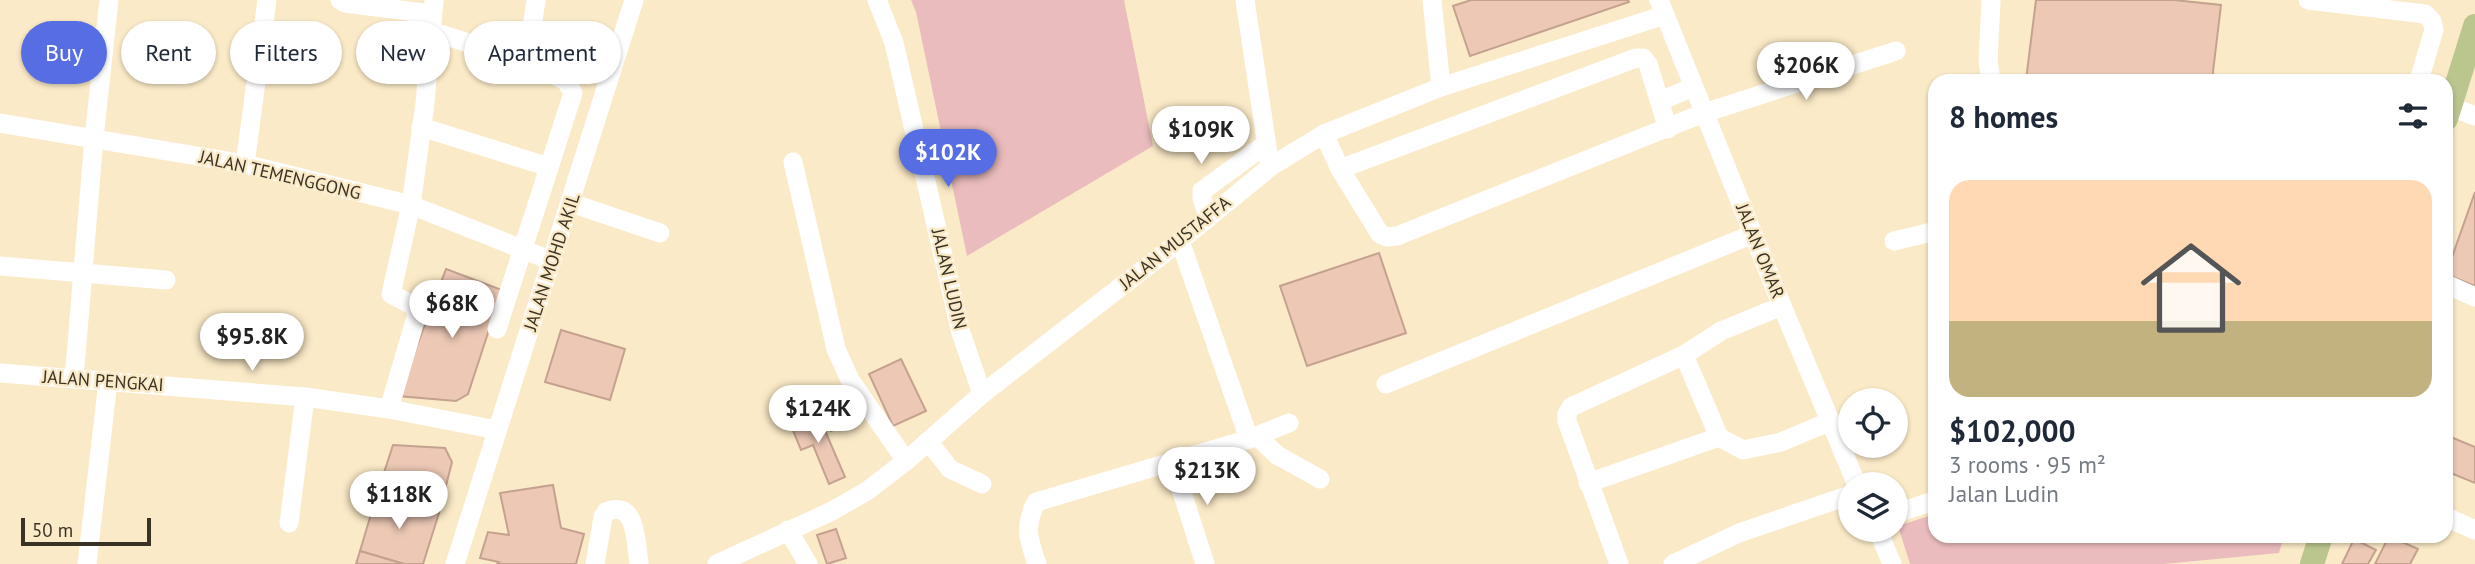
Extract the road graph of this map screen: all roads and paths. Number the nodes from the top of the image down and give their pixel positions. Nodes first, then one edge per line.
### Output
1 (109, 0) edge
2 (267, 0) edge
3 (340, 0) edge
4 (536, 0) edge
5 (634, 0) edge
6 (877, 0) edge
7 (1245, 0) edge
8 (1432, 0) edge
9 (1991, 0) edge
10 (2308, 0) edge
11 (1662, 8) edge
12 (432, 15) edge
13 (533, 21) edge
14 (2475, 26) edge
15 (464, 31) edge
16 (1896, 51) dead end
17 (1990, 74) edge
18 (2421, 74) edge
19 (568, 84) edge
20 (1441, 87) junction
21 (1693, 87) junction
22 (2453, 100) edge
23 (1660, 101) junction
24 (1704, 113) junction
25 (2453, 113) edge
26 (2475, 116) edge
27 (0, 123) edge
28 (421, 127) junction
29 (1668, 129) junction
30 (1324, 134) junction
31 (94, 138) junction
32 (1266, 144) junction
33 (793, 162) dead end
34 (245, 164) junction
35 (549, 167) junction
36 (1270, 167) junction
37 (1340, 169) junction
38 (571, 203) junction
39 (411, 205) junction
40 (1208, 217) junction
41 (660, 233) dead end
42 (1928, 233) edge
43 (1753, 234) junction
44 (1180, 241) junction
45 (1894, 242) dead end
46 (522, 248) junction
47 (552, 261) junction
48 (0, 266) edge
49 (82, 272) junction
50 (166, 280) dead end
51 (2453, 287) edge
52 (2475, 297) edge
53 (1782, 306) junction
54 (497, 329) dead end
55 (1684, 355) junction
56 (0, 373) edge
57 (74, 379) junction
58 (108, 381) junction
59 (1386, 384) dead end
60 (982, 394) junction
61 (305, 397) junction
62 (389, 409) junction
63 (1831, 421) junction
64 (1289, 423) dead end
65 (497, 430) junction
66 (1719, 437) junction
67 (1253, 438) junction
68 (928, 441) junction
69 (906, 461) junction
70 (1172, 461) junction
71 (1852, 472) edge
72 (1320, 479) dead end
73 (1588, 483) junction
74 (982, 484) dead end
75 (1838, 499) edge
76 (1928, 503) edge
77 (1908, 510) edge
78 (2453, 520) edge
79 (289, 523) dead end
80 (788, 530) junction
81 (2475, 530) edge
82 (1883, 542) edge
83 (2319, 543) edge
84 (87, 564) edge
85 (455, 564) edge
86 (595, 564) edge
87 (639, 564) edge
88 (717, 564) edge
89 (808, 564) edge
90 (1037, 564) edge
91 (1205, 564) edge
92 (1619, 564) edge
93 (1673, 564) edge
94 (1892, 564) edge
95 (2312, 564) edge

1 - 31 street
2 - 34 street
3 - 12 street
4 - 13 street
5 - 38 street, JALAN MOHD AKIL
6 - 60 street, JALAN LUDIN
7 - 32 street
8 - 20 street
9 - 17 street
10 - 18 street
11 - 20 street, JALAN MUSTAFFA
11 - 21 street, JALAN OMAR
12 - 15 street
12 - 28 street
14 - 22 main road
16 - 24 street
19 - 35 street
20 - 30 street, JALAN MUSTAFFA
21 - 23 street
21 - 24 street, JALAN OMAR
23 - 29 street
23 - 37 street
24 - 29 street
24 - 43 street, JALAN OMAR
25 - 26 street
27 - 31 street, JALAN TEMENGGONG
28 - 35 street
28 - 39 street
29 - 37 street
30 - 36 street, JALAN MUSTAFFA
30 - 37 street
31 - 34 street, JALAN TEMENGGONG
31 - 49 street
32 - 36 street
32 - 40 street
33 - 69 street
34 - 39 street, JALAN TEMENGGONG
35 - 46 street
36 - 40 street, JALAN MUSTAFFA
38 - 41 street
38 - 47 street, JALAN MOHD AKIL
39 - 46 street, JALAN TEMENGGONG
39 - 62 street
40 - 44 street, JALAN MUSTAFFA
42 - 45 street
43 - 53 street, JALAN OMAR
43 - 59 street
44 - 60 street, JALAN MUSTAFFA
44 - 67 street
46 - 47 street, JALAN TEMENGGONG
46 - 54 street
47 - 65 street, JALAN MOHD AKIL
48 - 49 street
49 - 50 street
49 - 57 street
51 - 52 street
53 - 55 street
53 - 63 street, JALAN OMAR
55 - 66 street
55 - 73 street
56 - 57 street, JALAN PENGKAI
57 - 58 street, JALAN PENGKAI
58 - 61 street, JALAN PENGKAI
58 - 84 street
60 - 68 street, JALAN MUSTAFFA
61 - 62 street, JALAN PENGKAI
61 - 79 street
62 - 65 street, JALAN PENGKAI
63 - 66 street
63 - 71 street, JALAN OMAR
64 - 67 street
65 - 85 street, JALAN MOHD AKIL
66 - 73 street
67 - 70 street
67 - 72 street
68 - 69 street, JALAN MUSTAFFA
68 - 74 street
69 - 80 street, JALAN MUSTAFFA
70 - 90 street
70 - 91 street
73 - 92 street
75 - 93 street
76 - 77 street
78 - 81 street
80 - 88 street, JALAN MUSTAFFA
80 - 89 street
82 - 94 street
83 - 95 main road
86 - 87 street

